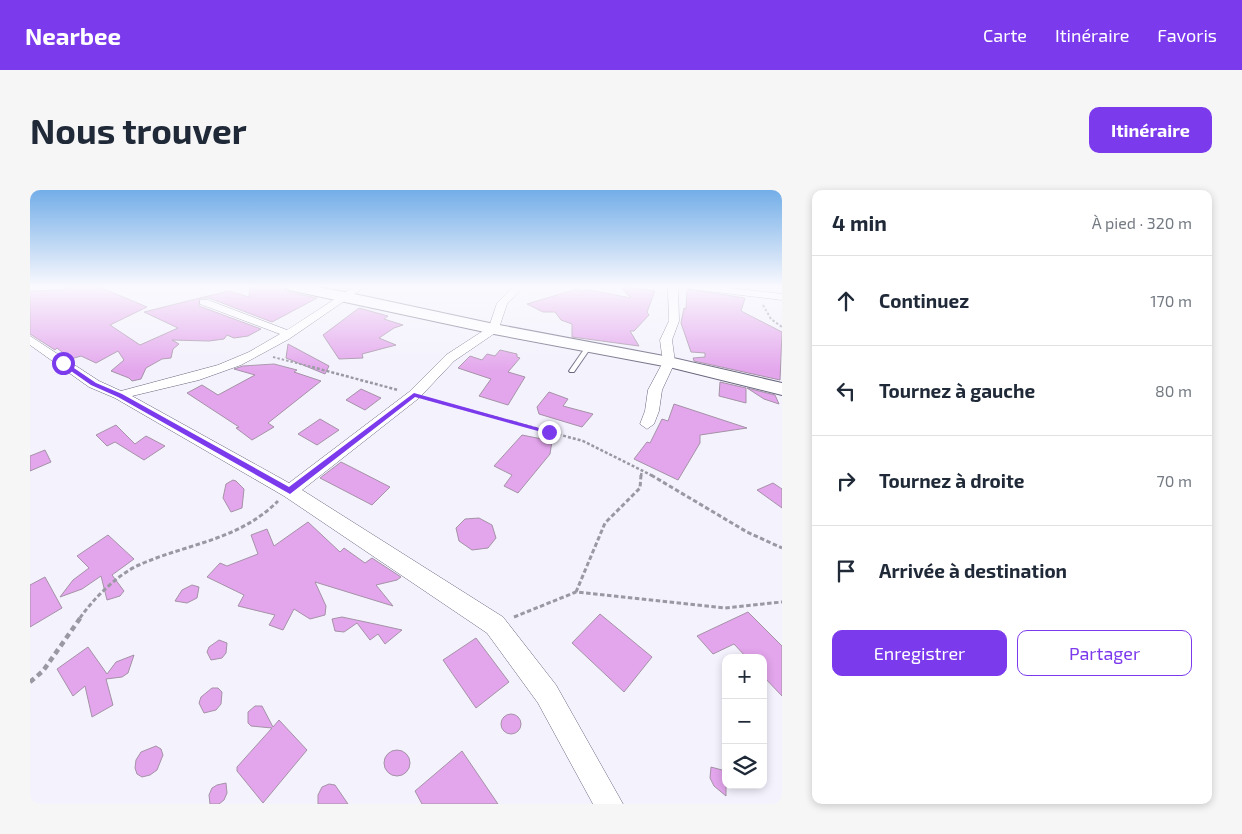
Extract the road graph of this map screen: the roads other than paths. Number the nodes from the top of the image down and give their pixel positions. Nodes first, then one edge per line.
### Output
1 (236, 315) edge
2 (316, 315) edge
3 (429, 315) edge
4 (498, 315) edge
5 (674, 315) edge
6 (494, 329) junction
7 (286, 334) junction
8 (30, 340) edge
9 (589, 346) junction
10 (670, 362) junction
11 (572, 371) dead end
12 (782, 389) edge
13 (120, 395) junction
14 (647, 424) dead end
15 (290, 491) junction
16 (609, 804) edge

1 - 7 street
2 - 7 street
3 - 6 main road
4 - 6 street
5 - 10 street
6 - 9 main road
6 - 15 street
7 - 13 street
8 - 13 street
9 - 10 main road
9 - 11 lane
10 - 12 main road
10 - 14 street
13 - 15 street
15 - 16 street

